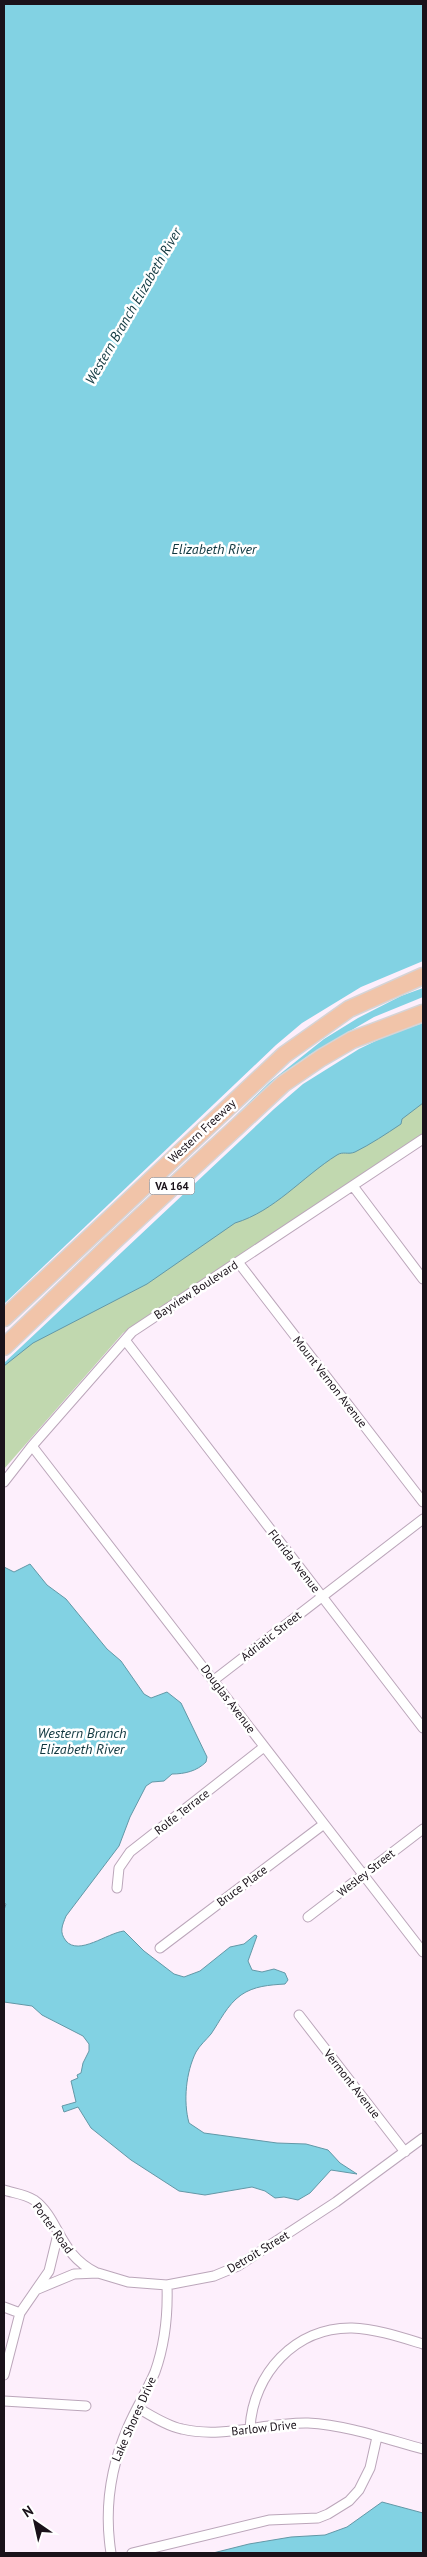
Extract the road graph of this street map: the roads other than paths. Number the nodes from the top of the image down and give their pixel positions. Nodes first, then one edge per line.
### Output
1 (423, 976) edge
2 (423, 1006) edge
3 (423, 1013) edge
4 (352, 1040) junction
5 (423, 1140) edge
6 (353, 1186) junction
7 (238, 1262) junction
8 (423, 1279) edge
9 (4, 1318) edge
10 (124, 1340) junction
11 (4, 1347) edge
12 (32, 1446) junction
13 (4, 1482) edge
14 (423, 1502) edge
15 (423, 1519) edge
16 (322, 1597) junction
17 (214, 1680) junction
18 (423, 1728) edge
19 (264, 1748) junction
20 (324, 1824) junction
21 (423, 1829) edge
22 (363, 1875) junction
23 (117, 1888) dead end
24 (308, 1917) dead end
25 (160, 1948) dead end
26 (423, 1952) edge
27 (299, 2016) dead end
28 (423, 2138) edge
29 (405, 2152) junction
30 (4, 2190) edge
31 (58, 2234) junction
32 (98, 2273) junction
33 (167, 2285) junction
34 (38, 2289) junction
35 (4, 2307) edge
36 (20, 2313) junction
37 (423, 2344) edge
38 (4, 2375) edge
39 (4, 2401) edge
40 (86, 2406) dead end
41 (138, 2408) junction
42 (250, 2428) junction
43 (377, 2437) junction
44 (423, 2449) edge
45 (111, 2553) edge
46 (132, 2553) edge

1 - 9 highway, Western Freeway / VA 164
2 - 4 highway
3 - 4 highway, Western Freeway / VA 164
4 - 11 highway, Western Freeway / VA 164
5 - 6 street, Bayview Boulevard
6 - 7 street, Bayview Boulevard
6 - 8 street
7 - 10 street, Bayview Boulevard
7 - 14 street, Mount Vernon Avenue
10 - 12 street, Bayview Boulevard
10 - 16 street, Florida Avenue
12 - 13 street, Bayview Boulevard
12 - 17 street, Douglas Avenue
15 - 16 street, Adriatic Street
16 - 17 street, Adriatic Street
16 - 18 street, Florida Avenue
17 - 19 street, Douglas Avenue
19 - 20 street, Douglas Avenue
19 - 23 street, Rolfe Terrace
20 - 22 street, Douglas Avenue
20 - 25 street, Bruce Place
21 - 22 street, Wesley Street
22 - 24 street, Wesley Street
22 - 26 street, Douglas Avenue
27 - 29 street, Vermont Avenue
28 - 29 street, Detroit Street
29 - 33 street, Detroit Street
30 - 31 street, Porter Road
31 - 32 street, Porter Road
31 - 34 street
32 - 33 street, Detroit Street
32 - 34 street, Detroit Street
33 - 41 street, Lake Shores Drive
34 - 36 street
35 - 36 street
36 - 38 street
37 - 42 street
39 - 40 street
41 - 42 street, Barlow Drive
41 - 45 street, Lake Shores Drive
42 - 43 street, Barlow Drive
43 - 44 street, Barlow Drive
43 - 46 street

